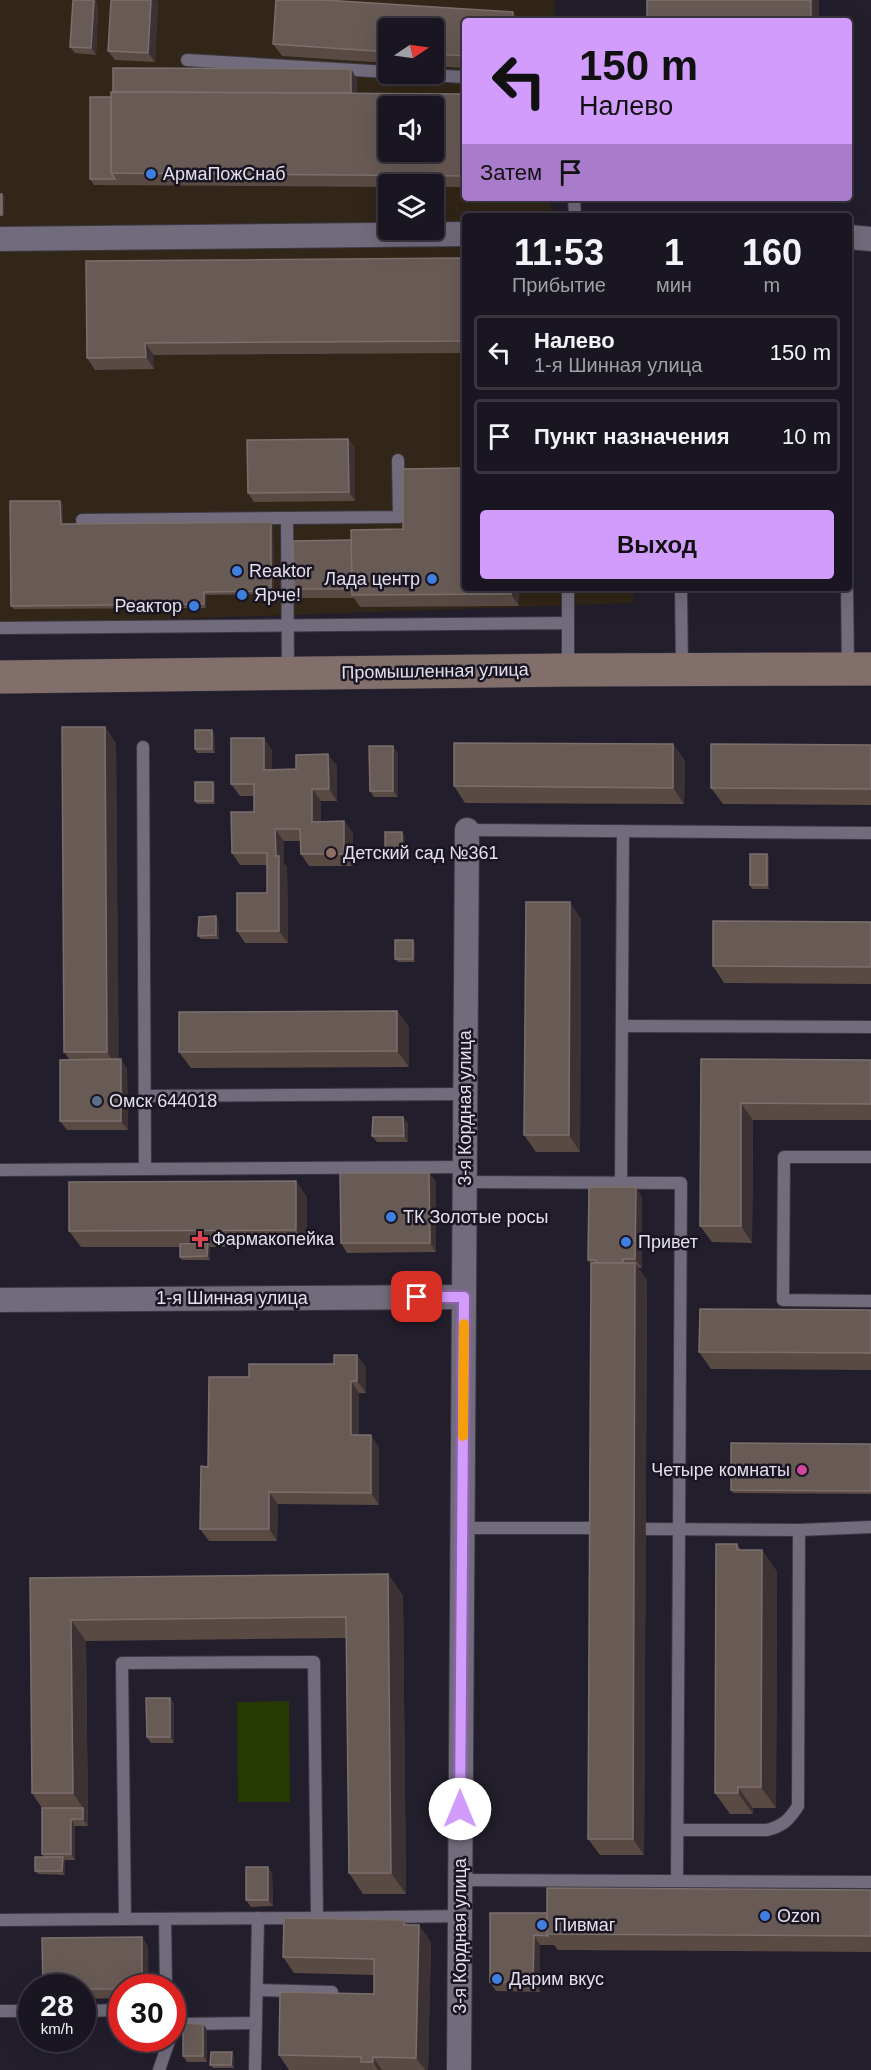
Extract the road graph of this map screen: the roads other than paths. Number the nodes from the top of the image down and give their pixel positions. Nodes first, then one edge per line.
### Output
1 (187, 60) dead end
2 (378, 71) edge
3 (444, 76) edge
4 (462, 77) edge
5 (462, 234) edge
6 (852, 237) edge
7 (0, 238) edge
8 (871, 239) edge
9 (398, 460) dead end
10 (287, 518) junction
11 (82, 520) dead end
12 (568, 591) edge
13 (681, 591) edge
14 (848, 591) edge
15 (568, 623) junction
16 (288, 626) junction
17 (0, 628) edge
18 (860, 669) edge
19 (568, 670) junction
20 (682, 670) junction
21 (288, 673) junction
22 (0, 677) edge
23 (143, 747) dead end
24 (467, 830) joint
25 (623, 831) junction
26 (871, 832) edge
27 (622, 1026) junction
28 (871, 1027) edge
29 (465, 1095) junction
30 (145, 1096) junction
31 (871, 1157) edge
32 (145, 1169) junction
33 (0, 1170) edge
34 (465, 1175) junction
35 (621, 1183) junction
36 (464, 1297) junction
37 (0, 1300) edge
38 (871, 1301) edge
39 (871, 1527) edge
40 (462, 1528) junction
41 (601, 1528) edge
42 (645, 1529) dead end
43 (679, 1529) junction
44 (799, 1530) junction
45 (678, 1830) junction
46 (460, 1880) junction
47 (677, 1881) junction
48 (871, 1882) edge
49 (460, 1916) junction
50 (317, 1917) junction
51 (258, 1918) junction
52 (125, 1919) junction
53 (165, 1919) junction
54 (0, 1920) edge
55 (166, 1974) edge
56 (257, 1990) junction
57 (332, 1992) edge
58 (0, 2011) edge
59 (18, 2011) edge
60 (256, 2023) junction
61 (186, 2024) edge
62 (165, 2052) edge
63 (159, 2070) edge
64 (255, 2070) edge
65 (459, 2070) edge

1 - 2 lane
3 - 4 lane
5 - 7 street
6 - 8 street
9 - 10 lane
10 - 11 lane
10 - 16 lane
12 - 15 lane
13 - 20 lane
14 - 18 lane
15 - 16 lane
15 - 19 lane
16 - 17 lane
16 - 21 lane
18 - 20 main road, Промышленная улица
19 - 20 main road, Промышленная улица
19 - 21 main road, Промышленная улица
21 - 22 main road, Промышленная улица
23 - 30 lane
24 - 25 lane
24 - 29 street, 3-я Кордная улица
25 - 26 lane
25 - 27 lane
27 - 28 lane
27 - 35 lane
29 - 30 lane
29 - 34 street, 3-я Кордная улица
30 - 32 lane
31 - 38 lane
32 - 33 lane
32 - 34 lane
34 - 35 lane
34 - 36 street, 3-я Кордная улица
35 - 43 lane
36 - 37 street, 1-я Шинная улица
36 - 40 street, 3-я Кордная улица
39 - 44 lane
40 - 41 lane
40 - 46 street, 3-я Кордная улица
42 - 43 lane
43 - 44 lane
43 - 45 lane
44 - 45 lane
45 - 47 lane
46 - 47 lane
46 - 49 street, 3-я Кордная улица
47 - 48 lane
49 - 50 lane
49 - 65 street, 3-я Кордная улица
50 - 51 lane
50 - 52 lane
51 - 53 lane
51 - 56 lane
52 - 53 lane
52 - 54 lane
53 - 55 lane
56 - 57 lane
56 - 60 lane
58 - 59 lane
60 - 61 lane
60 - 64 lane
62 - 63 lane

